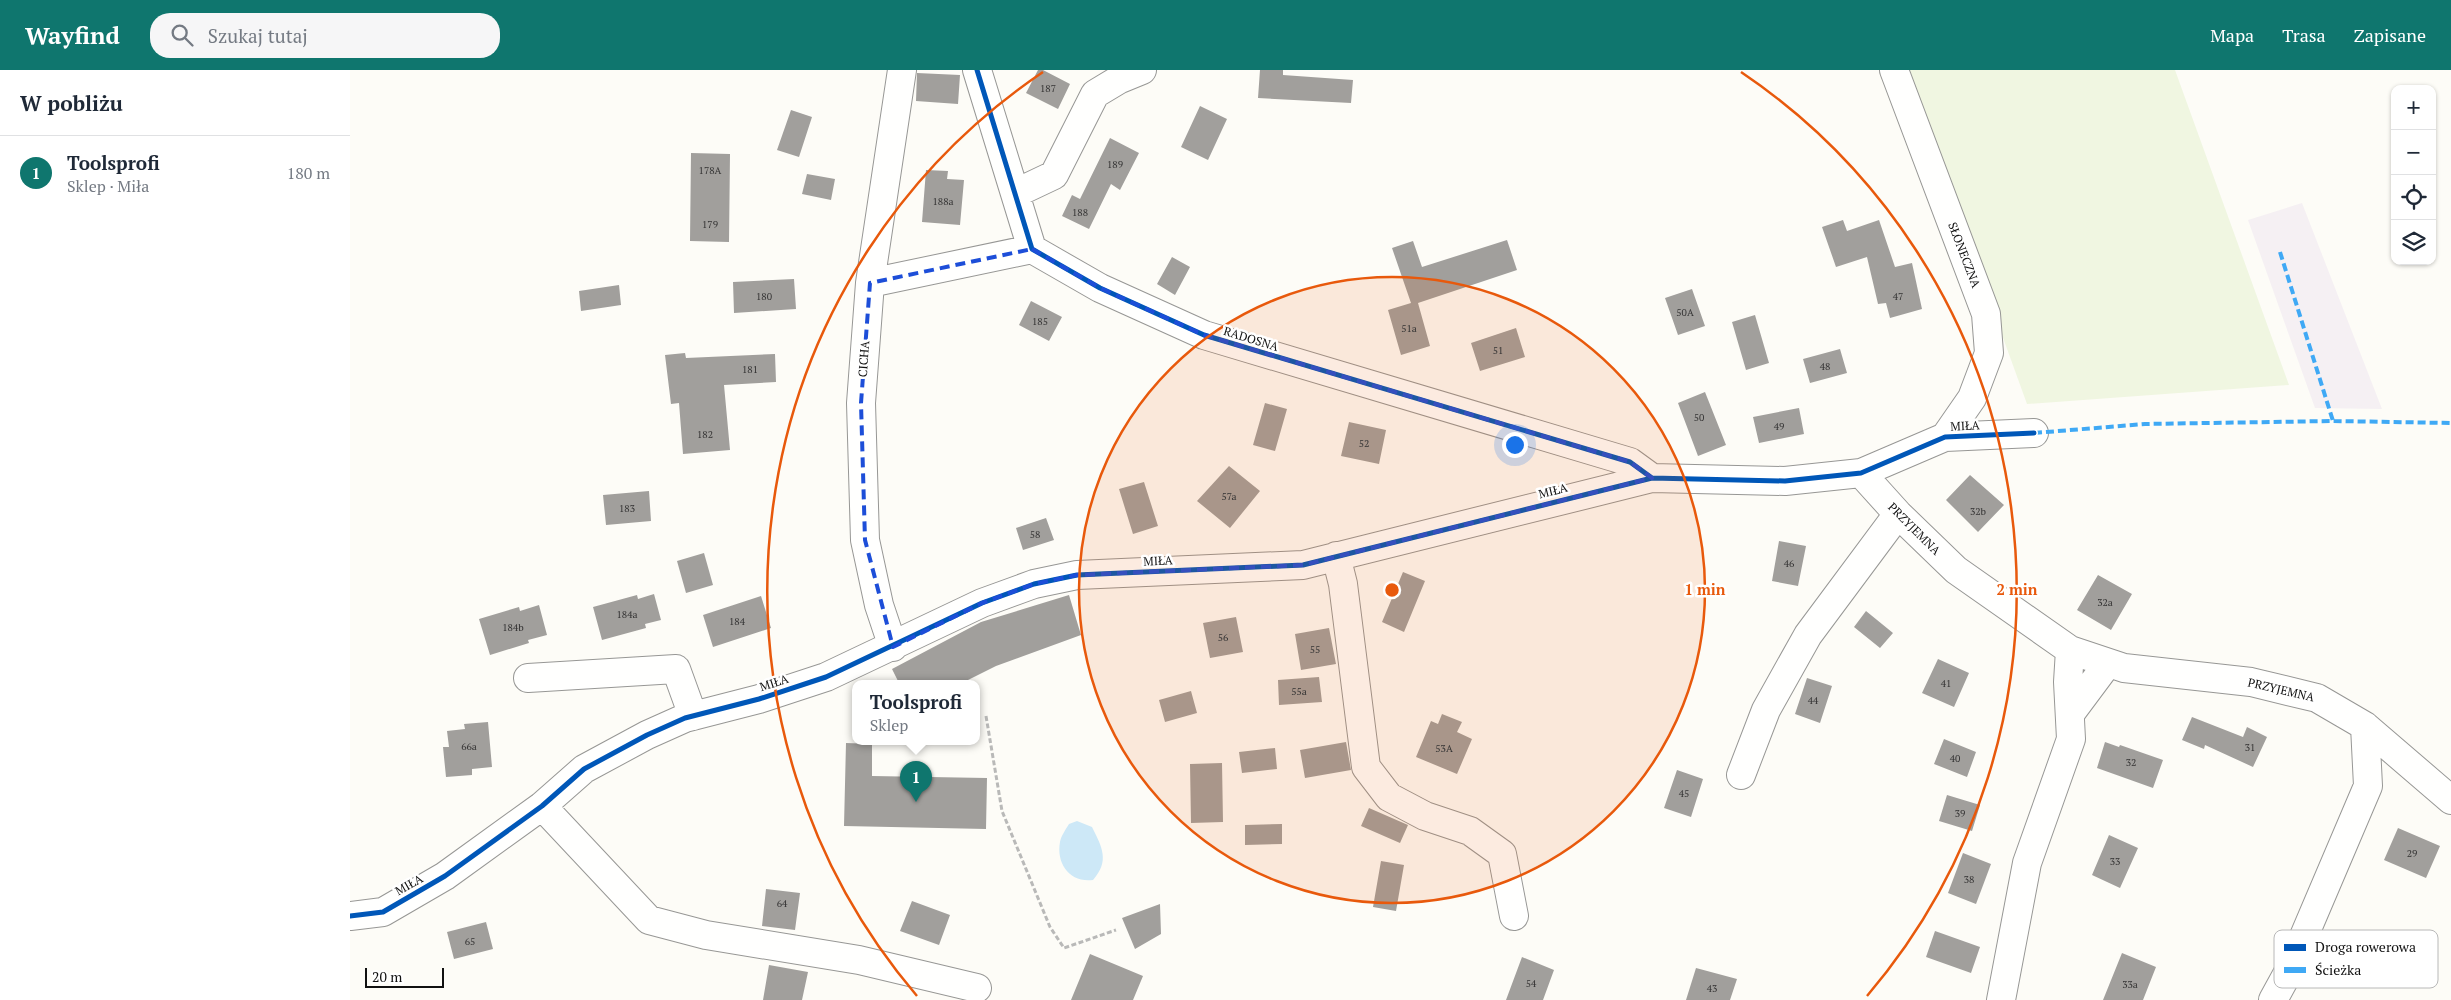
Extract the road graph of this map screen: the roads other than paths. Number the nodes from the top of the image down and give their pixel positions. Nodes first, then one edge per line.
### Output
1 (902, 70) edge
2 (977, 70) edge
3 (1142, 70) edge
4 (1894, 70) edge
5 (1016, 193) junction
6 (1032, 249) junction
7 (870, 283) junction
8 (2034, 433) dead end
9 (1945, 437) junction
10 (1861, 473) junction
11 (1652, 478) junction
12 (1898, 514) junction
13 (1336, 556) junction
14 (892, 647) junction
15 (2070, 650) junction
16 (2108, 663) junction
17 (528, 678) dead end
18 (2070, 714) junction
19 (693, 716) junction
20 (2365, 726) junction
21 (1741, 775) dead end
22 (2451, 800) edge
23 (542, 806) junction
24 (350, 916) edge
25 (1514, 916) dead end
26 (2306, 930) edge
27 (976, 988) dead end
28 (2279, 988) edge
29 (2001, 1000) edge
30 (2273, 1000) edge

1 - 7 street, CICHA
2 - 5 street
3 - 5 street
4 - 9 street, SŁONECZNA
5 - 6 street
6 - 7 street
6 - 11 street, RADOSNA
7 - 14 street, CICHA
8 - 9 street, MIŁA
9 - 10 street, MIŁA
10 - 11 street, MIŁA
10 - 12 street, PRZYJEMNA
11 - 13 street, MIŁA
12 - 15 street, PRZYJEMNA
12 - 21 street
13 - 14 street, MIŁA
13 - 25 street
14 - 19 street, MIŁA
15 - 16 street, PRZYJEMNA
15 - 18 street
16 - 18 street
16 - 20 street, PRZYJEMNA
17 - 19 street
18 - 29 street
19 - 23 street, MIŁA
20 - 22 street, PRZYJEMNA
20 - 26 street
23 - 24 street, MIŁA
23 - 27 street
28 - 30 street

